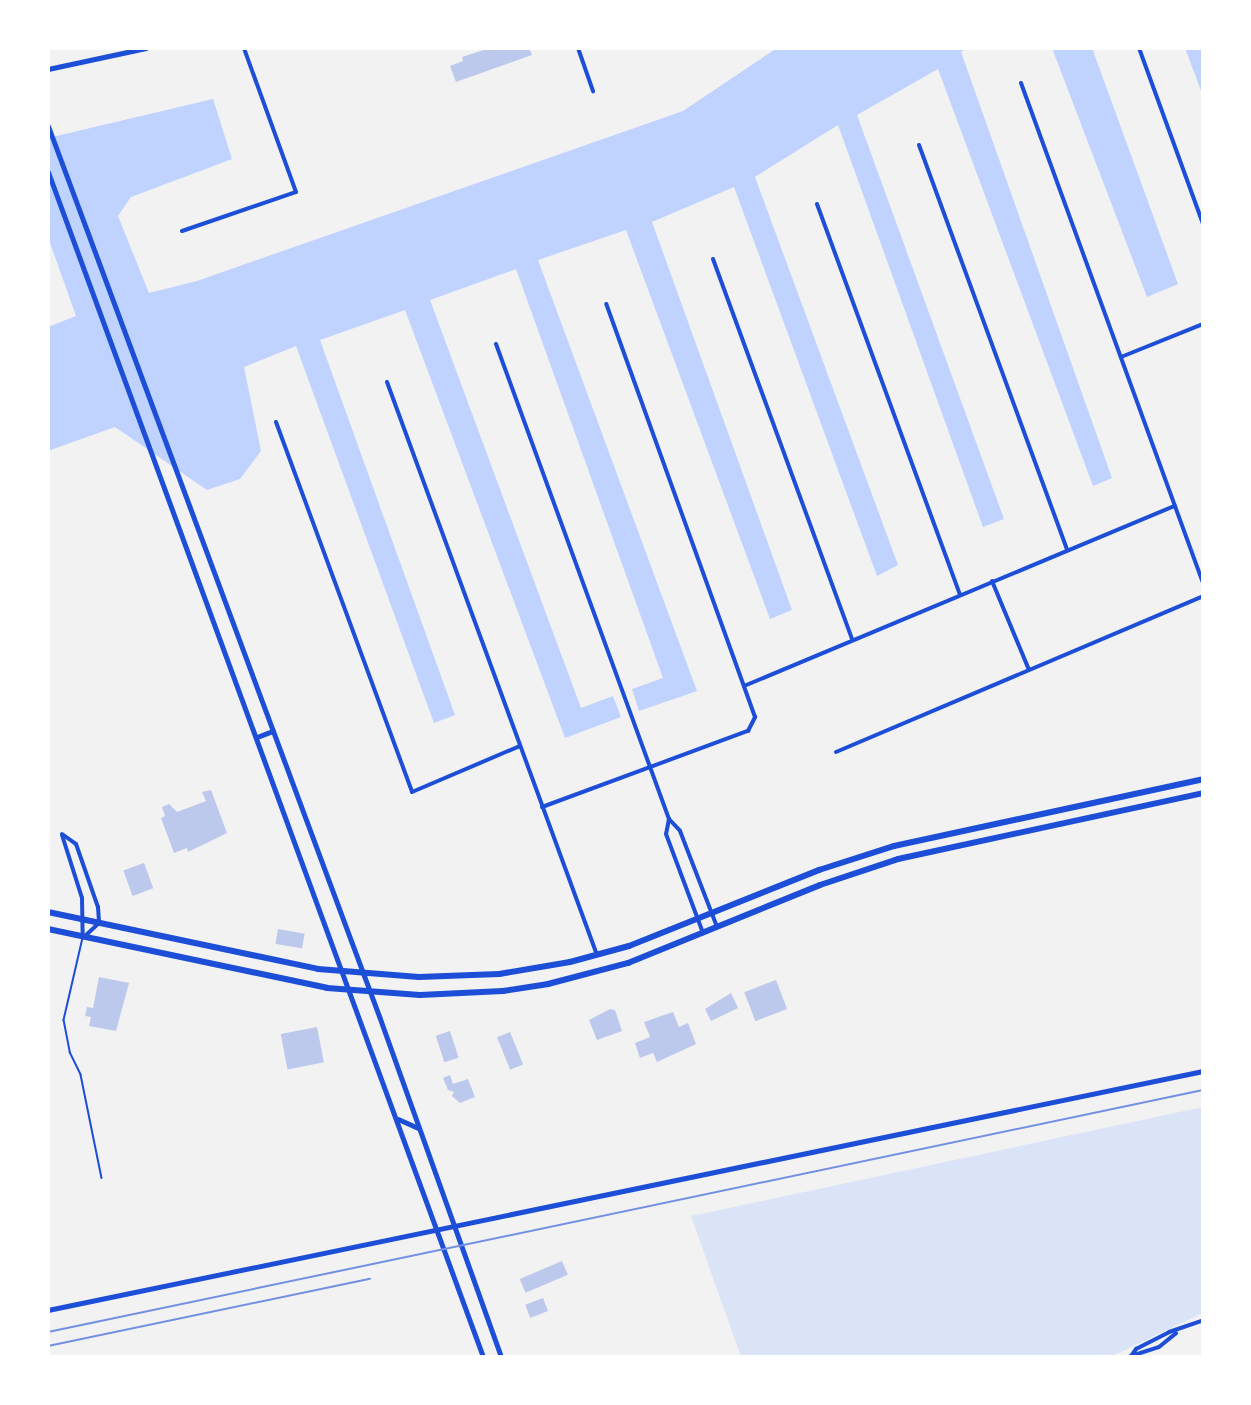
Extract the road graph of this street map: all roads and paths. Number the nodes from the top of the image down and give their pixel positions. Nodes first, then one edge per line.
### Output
1 (146, 48) edge
2 (244, 48) edge
3 (578, 48) edge
4 (1139, 48) edge
5 (48, 69) edge
6 (1021, 83) dead end
7 (593, 91) dead end
8 (48, 127) edge
9 (919, 144) dead end
10 (48, 172) edge
11 (817, 204) dead end
12 (1203, 224) edge
13 (182, 231) dead end
14 (713, 260) dead end
15 (606, 304) dead end
16 (1203, 324) edge
17 (496, 344) dead end
18 (1121, 357) junction
19 (387, 381) dead end
20 (276, 422) dead end
21 (1175, 506) junction
22 (1067, 550) junction
23 (992, 581) junction
24 (1203, 583) edge
25 (960, 595) junction
26 (1203, 596) edge
27 (852, 639) junction
28 (1029, 670) junction
29 (744, 686) junction
30 (273, 731) junction
31 (257, 738) junction
32 (520, 746) junction
33 (836, 752) dead end
34 (651, 767) junction
35 (1203, 779) edge
36 (1203, 793) edge
37 (542, 807) junction
38 (669, 819) junction
39 (872, 853) junction
40 (862, 870) junction
41 (48, 912) edge
42 (712, 915) junction
43 (85, 920) junction
44 (699, 920) junction
45 (99, 922) junction
46 (717, 927) junction
47 (48, 929) edge
48 (703, 933) junction
49 (83, 937) junction
50 (597, 956) junction
51 (342, 971) junction
52 (362, 973) junction
53 (349, 991) junction
54 (370, 993) junction
55 (1203, 1071) edge
56 (396, 1118) junction
57 (418, 1128) junction
58 (102, 1178) dead end
59 (453, 1225) junction
60 (436, 1228) junction
61 (48, 1310) edge
62 (1203, 1320) edge
63 (1176, 1332) junction
64 (483, 1357) edge
65 (501, 1357) edge
66 (1130, 1357) edge

1 - 5 main road
2 - 13 street
3 - 7 street
4 - 12 street
6 - 18 street
8 - 30 main road
9 - 22 street
10 - 31 main road
11 - 25 street
14 - 27 street
15 - 29 street
16 - 18 street
17 - 34 street
18 - 21 street
19 - 32 street
20 - 32 street
21 - 22 street
21 - 24 street
22 - 23 street
23 - 25 street
23 - 28 street
25 - 27 street
26 - 28 street
27 - 29 street
28 - 33 street
29 - 34 street
30 - 31 main road
30 - 52 main road
31 - 51 main road
32 - 37 street
34 - 37 street
34 - 38 street
35 - 39 main road
36 - 40 main road
37 - 50 street
38 - 42 street
38 - 44 street
39 - 40 main road
39 - 42 main road
40 - 46 main road
41 - 43 main road
42 - 44 main road
42 - 46 street
43 - 45 main road
43 - 45 street
43 - 49 street
44 - 48 street
44 - 50 main road
45 - 49 street
45 - 51 main road
46 - 48 main road
47 - 49 main road
48 - 54 main road
49 - 53 main road
49 - 58 lane
50 - 52 main road
51 - 52 main road
51 - 53 main road
52 - 54 main road
53 - 54 main road
53 - 56 main road
54 - 57 main road
55 - 59 street
56 - 57 main road
56 - 60 main road
57 - 59 main road
59 - 60 street
59 - 65 main road
60 - 61 street
60 - 64 main road
62 - 63 street
63 - 66 street
63 - 66 street

